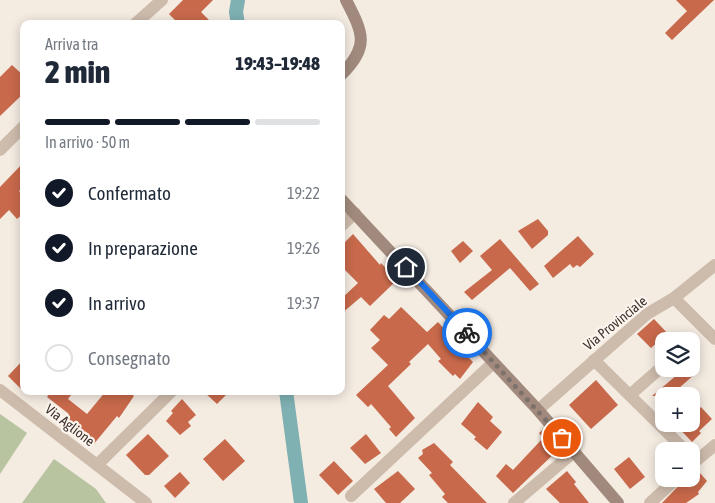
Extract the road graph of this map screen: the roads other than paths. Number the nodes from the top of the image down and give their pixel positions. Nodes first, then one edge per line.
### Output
1 (162, 0) edge
2 (346, 0) edge
3 (140, 20) edge
4 (345, 70) edge
5 (20, 130) edge
6 (0, 150) edge
7 (345, 203) edge
8 (354, 213) junction
9 (345, 222) edge
10 (715, 265) edge
11 (674, 298) junction
12 (715, 339) edge
13 (594, 360) junction
14 (493, 363) junction
15 (655, 373) edge
16 (0, 390) edge
17 (631, 394) junction
18 (168, 395) edge
19 (538, 410) junction
20 (677, 442) edge
21 (715, 445) edge
22 (574, 452) junction
23 (700, 456) edge
24 (97, 465) junction
25 (667, 487) edge
26 (351, 496) dead end
27 (146, 503) edge
28 (514, 503) edge
29 (618, 503) edge
30 (650, 503) edge

1 - 3 street
2 - 4 street
5 - 6 street
7 - 8 street
8 - 9 street
8 - 14 street
10 - 11 street, Via Provinciale
11 - 12 street
11 - 13 street, Via Provinciale
13 - 17 street
13 - 19 street, Via Provinciale
14 - 19 street
14 - 26 street
15 - 17 street
16 - 24 street, Via Aglione
17 - 20 street
18 - 24 street, Via Aglione
19 - 22 street
21 - 23 street
22 - 28 street
22 - 29 street
24 - 27 street, Via Aglione
25 - 30 street

